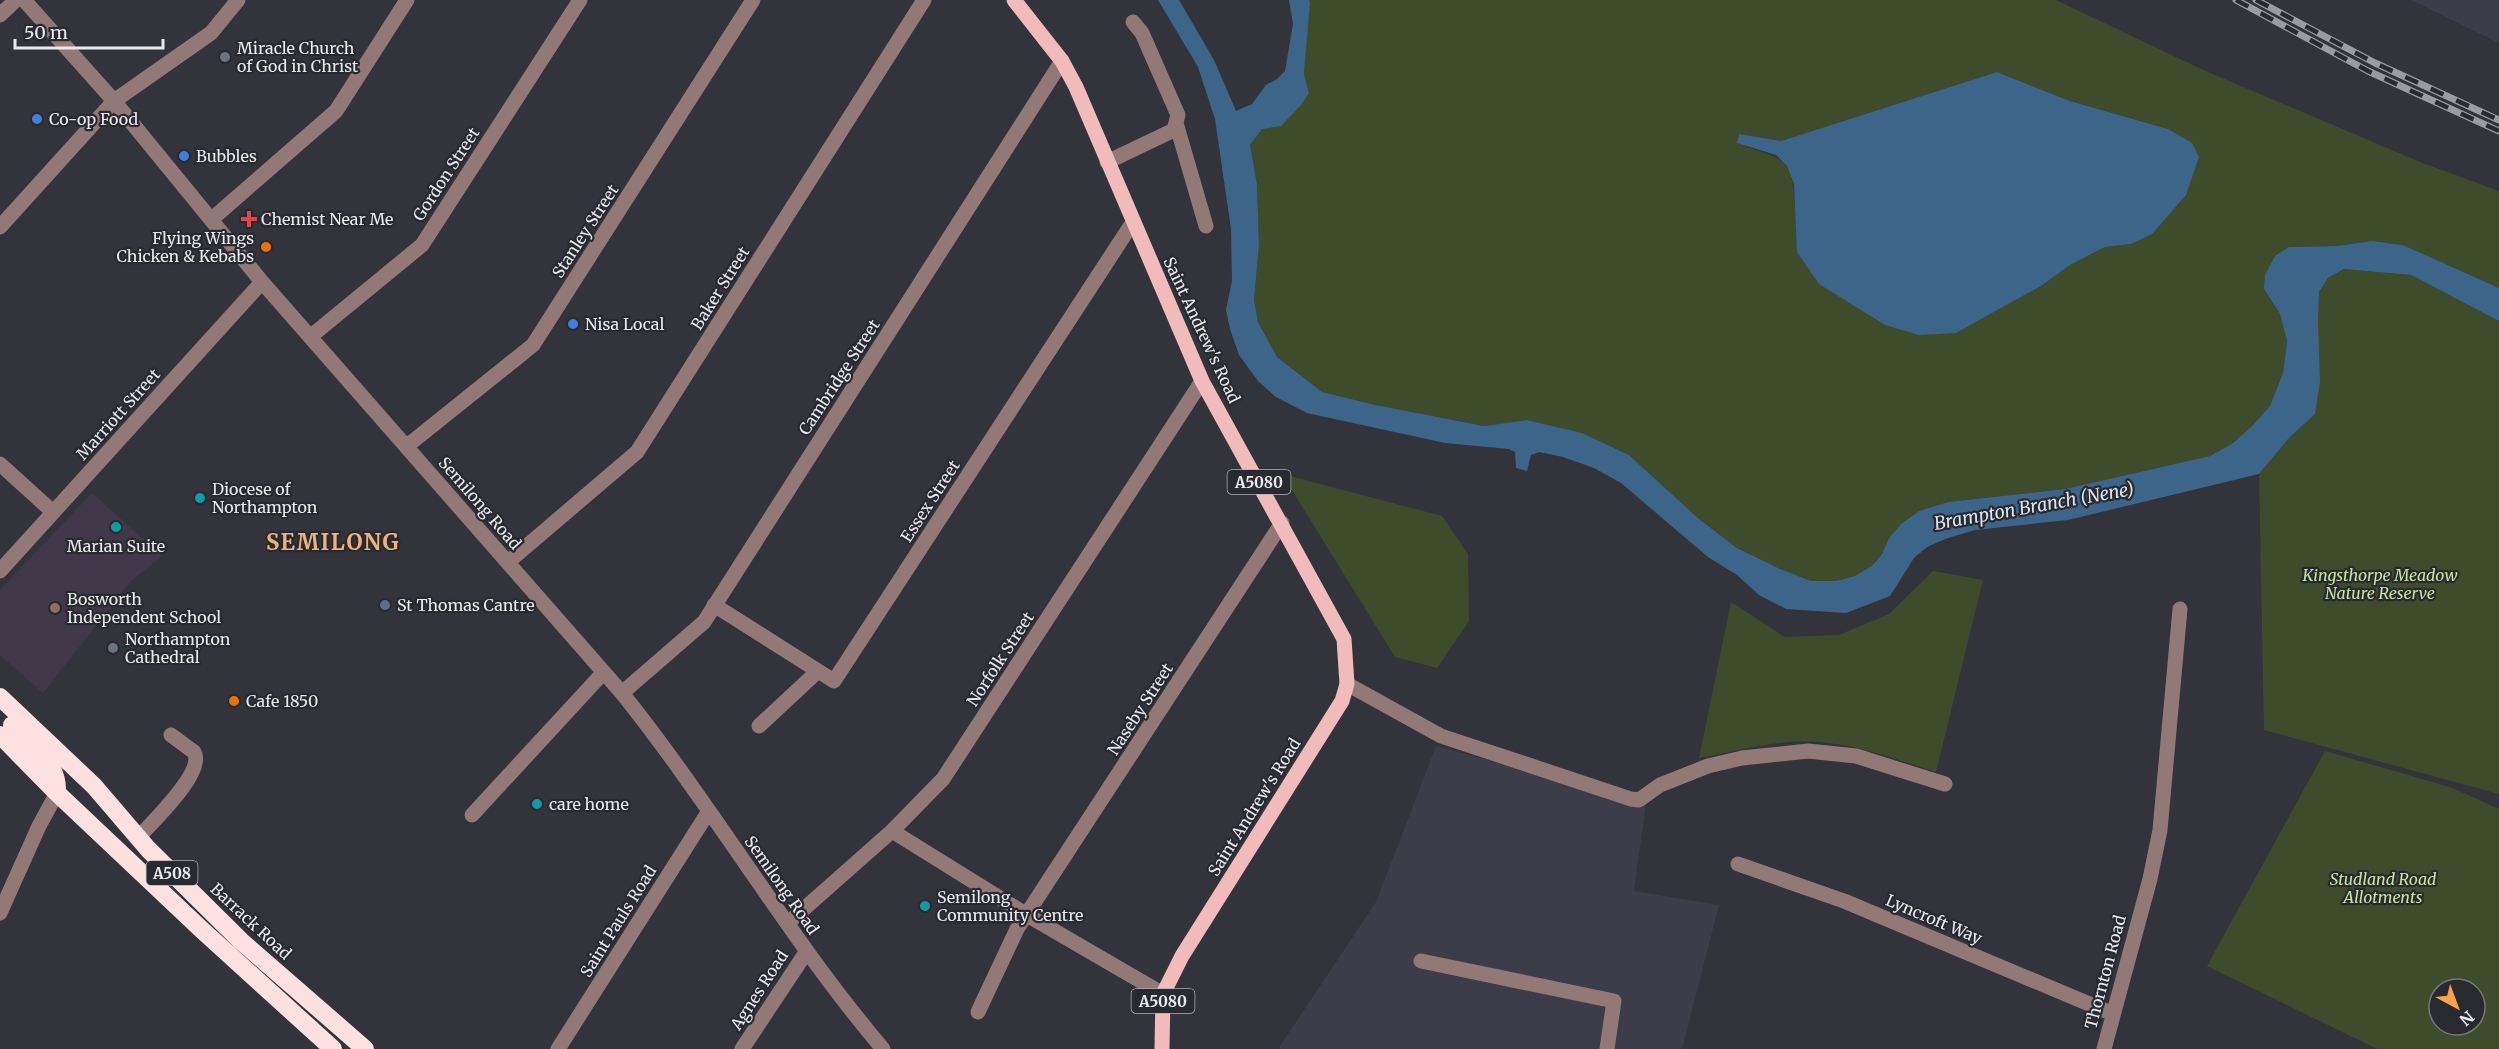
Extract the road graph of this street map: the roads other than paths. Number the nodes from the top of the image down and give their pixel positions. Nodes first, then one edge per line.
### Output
1 (16, 0) edge
2 (24, 0) edge
3 (238, 0) edge
4 (407, 0) edge
5 (580, 0) edge
6 (753, 0) edge
7 (924, 0) edge
8 (1014, 0) edge
9 (0, 15) edge
10 (1133, 22) dead end
11 (1062, 61) junction
12 (114, 101) junction
13 (1176, 123) junction
14 (1107, 162) junction
15 (212, 219) junction
16 (1133, 222) junction
17 (1206, 226) dead end
18 (0, 227) edge
19 (262, 282) junction
20 (310, 337) junction
21 (1202, 381) junction
22 (407, 446) junction
23 (0, 464) edge
24 (53, 512) junction
25 (1282, 523) junction
26 (508, 562) junction
27 (0, 571) edge
28 (714, 605) junction
29 (2180, 609) dead end
30 (818, 671) junction
31 (603, 673) junction
32 (1347, 684) junction
33 (622, 693) junction
34 (0, 697) edge
35 (0, 714) edge
36 (759, 726) dead end
37 (0, 735) edge
38 (171, 735) dead end
39 (1945, 784) dead end
40 (57, 793) junction
41 (709, 811) junction
42 (472, 815) dead end
43 (892, 831) junction
44 (138, 838) junction
45 (1737, 864) dead end
46 (0, 913) edge
47 (1027, 915) junction
48 (788, 922) junction
49 (807, 951) junction
50 (1421, 961) dead end
51 (1163, 994) junction
52 (978, 1012) dead end
53 (2113, 1014) junction
54 (360, 1045) edge
55 (333, 1049) edge
56 (558, 1049) edge
57 (742, 1049) edge
58 (883, 1049) edge
59 (1162, 1049) edge
60 (1607, 1049) edge
61 (2104, 1049) edge

1 - 9 street
2 - 12 street, Semilong Road
3 - 12 street
4 - 15 street
5 - 20 street, Gordon Street
6 - 22 street, Stanley Street
7 - 26 street, Baker Street
8 - 11 main road, Saint Andrew's Road / A5080
10 - 13 street
11 - 14 main road, Saint Andrew's Road / A5080
11 - 28 street, Cambridge Street
12 - 15 street, Semilong Road
12 - 18 street
13 - 14 street
13 - 17 street
14 - 16 main road, Saint Andrew's Road / A5080
15 - 19 street, Semilong Road
16 - 21 main road, Saint Andrew's Road / A5080
16 - 30 street, Essex Street
19 - 20 street, Semilong Road
19 - 24 street, Marriott Street
20 - 22 street, Semilong Road
21 - 25 main road, Saint Andrew's Road / A5080
21 - 43 street, Norfolk Street
22 - 26 street, Semilong Road
23 - 24 street
24 - 27 street, Marriott Street
25 - 32 main road, Saint Andrew's Road / A5080
25 - 47 street, Naseby Street
26 - 31 street, Semilong Road
28 - 30 street
28 - 33 street, Cambridge Street
29 - 53 street, Thornton Road
30 - 36 street
31 - 33 street, Semilong Road
31 - 42 street
32 - 39 street
32 - 51 main road, Saint Andrew's Road / A5080
33 - 41 street, Semilong Road
34 - 44 highway, Barrack Road / A508
35 - 40 highway
37 - 40 highway, A508
38 - 44 street
40 - 46 street
40 - 55 highway, A508
41 - 48 street, Semilong Road
41 - 56 street, Saint Pauls Road
43 - 47 street
43 - 48 street, Norfolk Street
44 - 54 highway, Barrack Road / A508
45 - 53 street, Lyncroft Way
47 - 51 street
47 - 52 street, Naseby Street
48 - 49 street, Semilong Road
49 - 57 street, Agnes Road
49 - 58 street, Semilong Road
50 - 60 street
51 - 59 main road, A5080
53 - 61 street, Thornton Road

